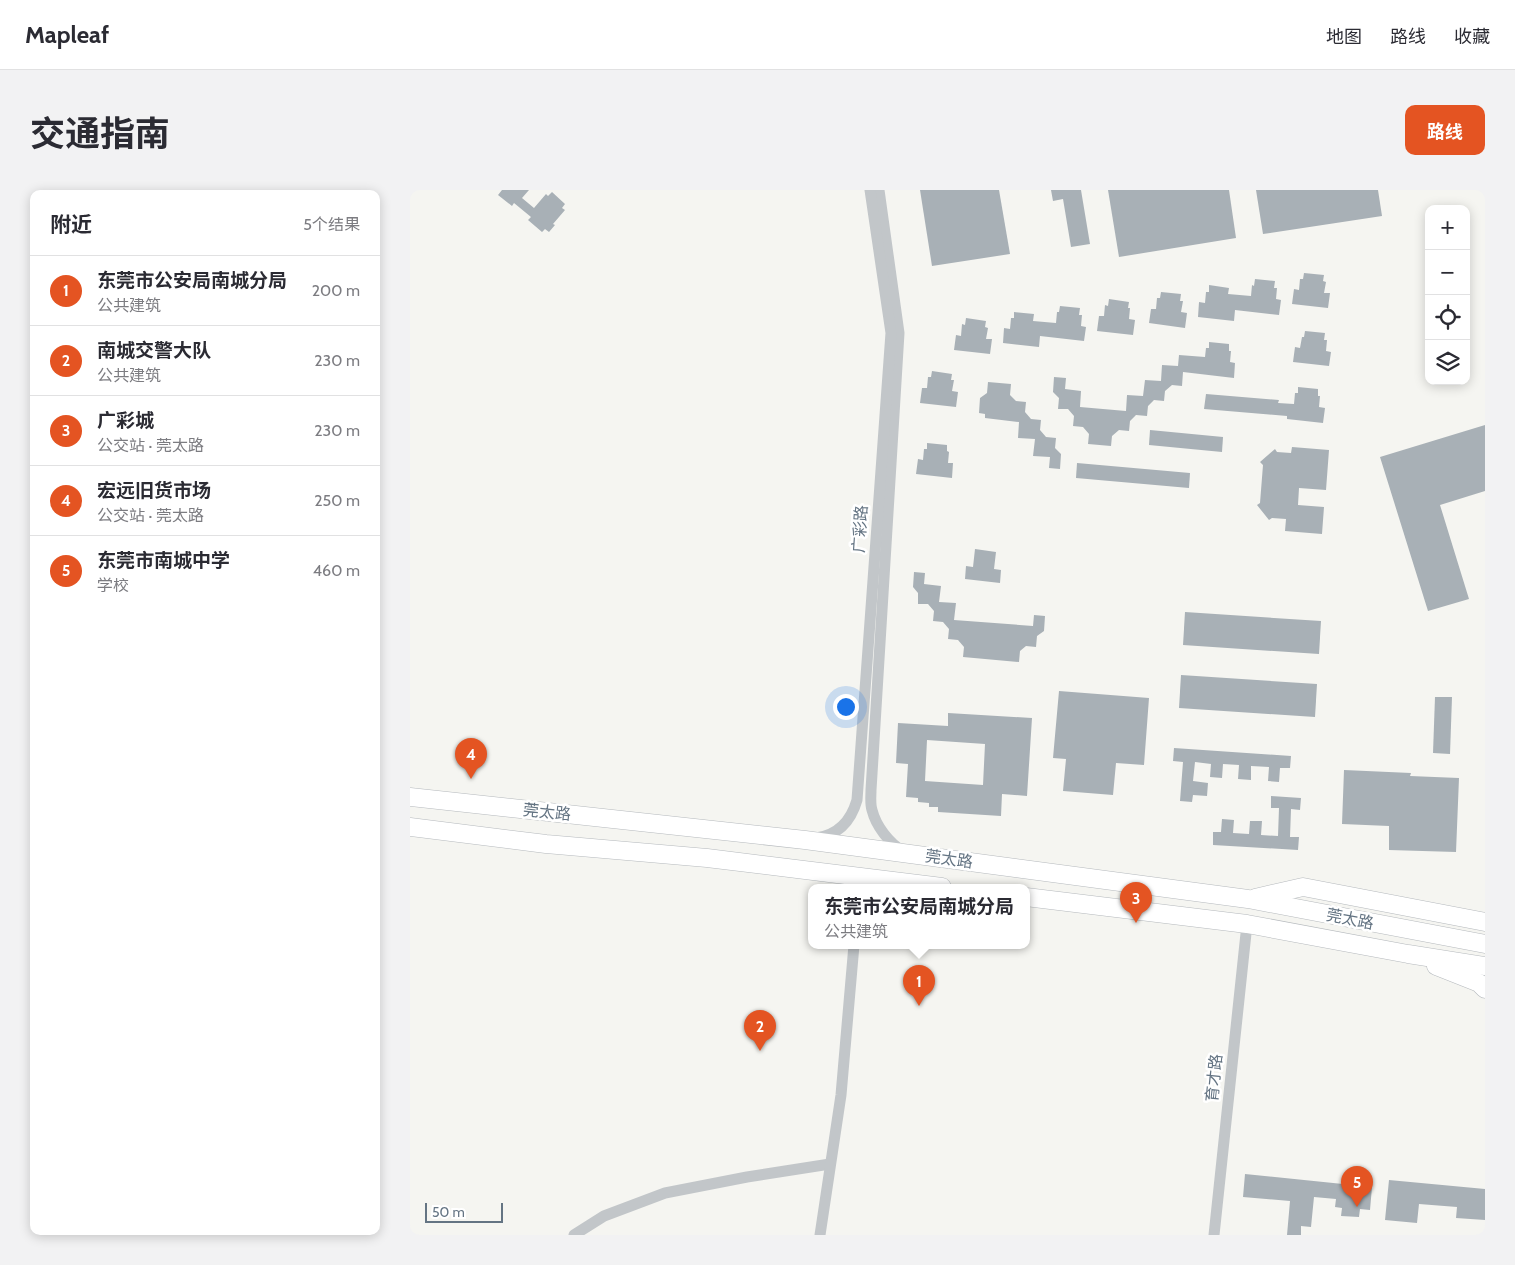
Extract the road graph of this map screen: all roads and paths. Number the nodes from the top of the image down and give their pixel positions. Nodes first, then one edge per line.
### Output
1 (870, 190) edge
2 (879, 190) edge
3 (410, 797) edge
4 (410, 827) edge
5 (805, 840) junction
6 (909, 854) junction
7 (860, 883) edge
8 (880, 884) edge
9 (1030, 897) edge
10 (1248, 900) junction
11 (1485, 922) edge
12 (1247, 924) junction
13 (1485, 944) edge
14 (854, 949) edge
15 (1408, 954) junction
16 (1485, 966) edge
17 (1485, 989) edge
18 (830, 1164) junction
19 (574, 1235) edge
20 (820, 1235) edge
21 (1214, 1235) edge

1 - 5 street, 广彩路
2 - 6 street, 广彩路
3 - 5 main road, 莞太路
4 - 7 main road, 莞太路
5 - 6 main road, 莞太路
6 - 10 main road, 莞太路
7 - 8 main road, 莞太路
9 - 12 main road, 莞太路
10 - 11 main road
10 - 13 main road, 莞太路
12 - 15 main road, 莞太路
12 - 21 street, 育才路
14 - 18 street
15 - 16 main road, 莞太路
15 - 17 main road
18 - 19 street
18 - 20 street

